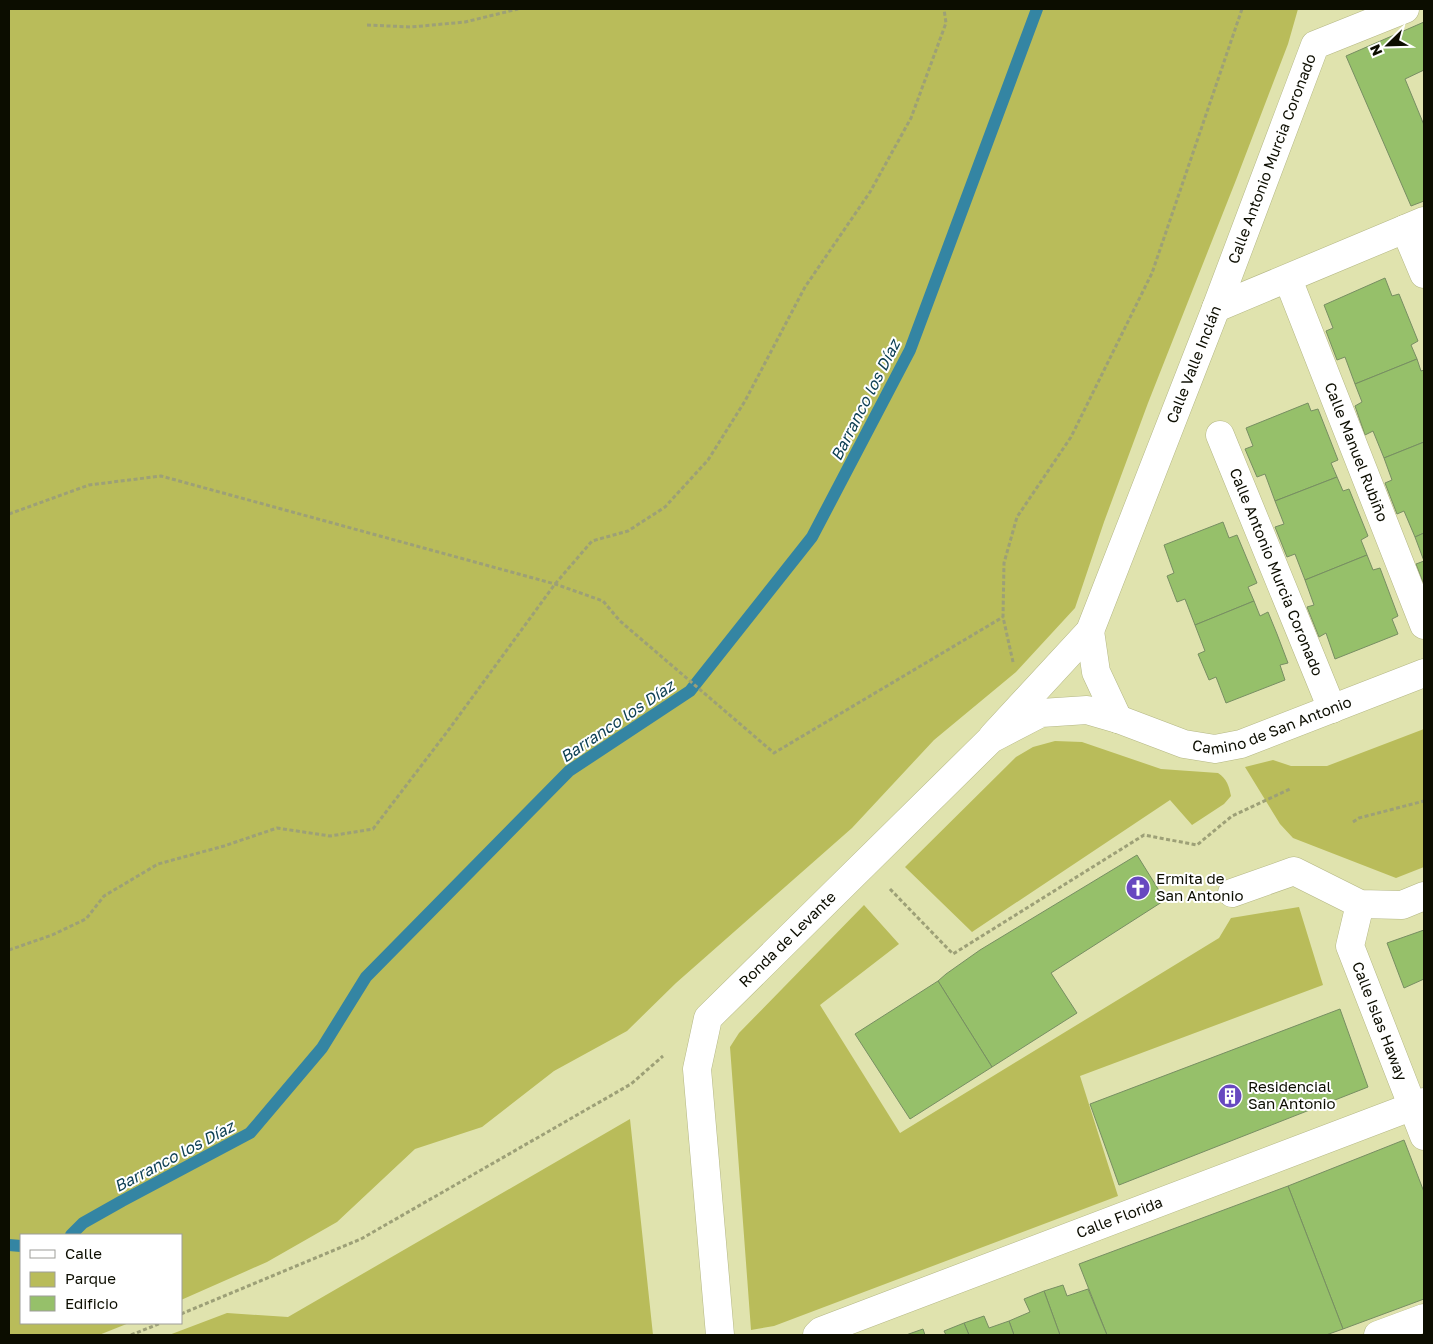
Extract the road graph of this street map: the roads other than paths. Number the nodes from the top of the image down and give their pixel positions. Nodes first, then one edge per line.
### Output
1 (1404, 9) edge
2 (1415, 225) edge
3 (1424, 274) edge
4 (1288, 279) junction
5 (1216, 308) junction
6 (1220, 435) dead end
7 (1424, 625) edge
8 (1090, 631) junction
9 (1424, 673) edge
10 (1332, 709) junction
11 (1118, 719) junction
12 (991, 739) junction
13 (1232, 893) dead end
14 (1424, 896) edge
15 (1360, 904) junction
16 (1418, 1104) edge
17 (1424, 1136) edge
18 (1424, 1318) edge
19 (720, 1335) edge
20 (817, 1335) edge
21 (1378, 1335) edge

1 - 5 street, Calle Antonio Murcia Coronado
2 - 3 street
2 - 4 street, Calle Valle Inclán
4 - 5 street, Calle Valle Inclán
4 - 7 street, Calle Manuel Rubiño
5 - 8 street, Calle Valle Inclán
6 - 10 street, Calle Antonio Murcia Coronado
8 - 11 street
8 - 12 street, Ronda de Levante
9 - 10 street, Camino de San Antonio
10 - 11 street, Camino de San Antonio
11 - 12 street, Camino de San Antonio
12 - 19 street, Ronda de Levante
13 - 15 street
14 - 15 street
15 - 16 street, Calle Islas Haway
16 - 17 street, Calle Islas Haway
16 - 20 street, Calle Florida
18 - 21 street

